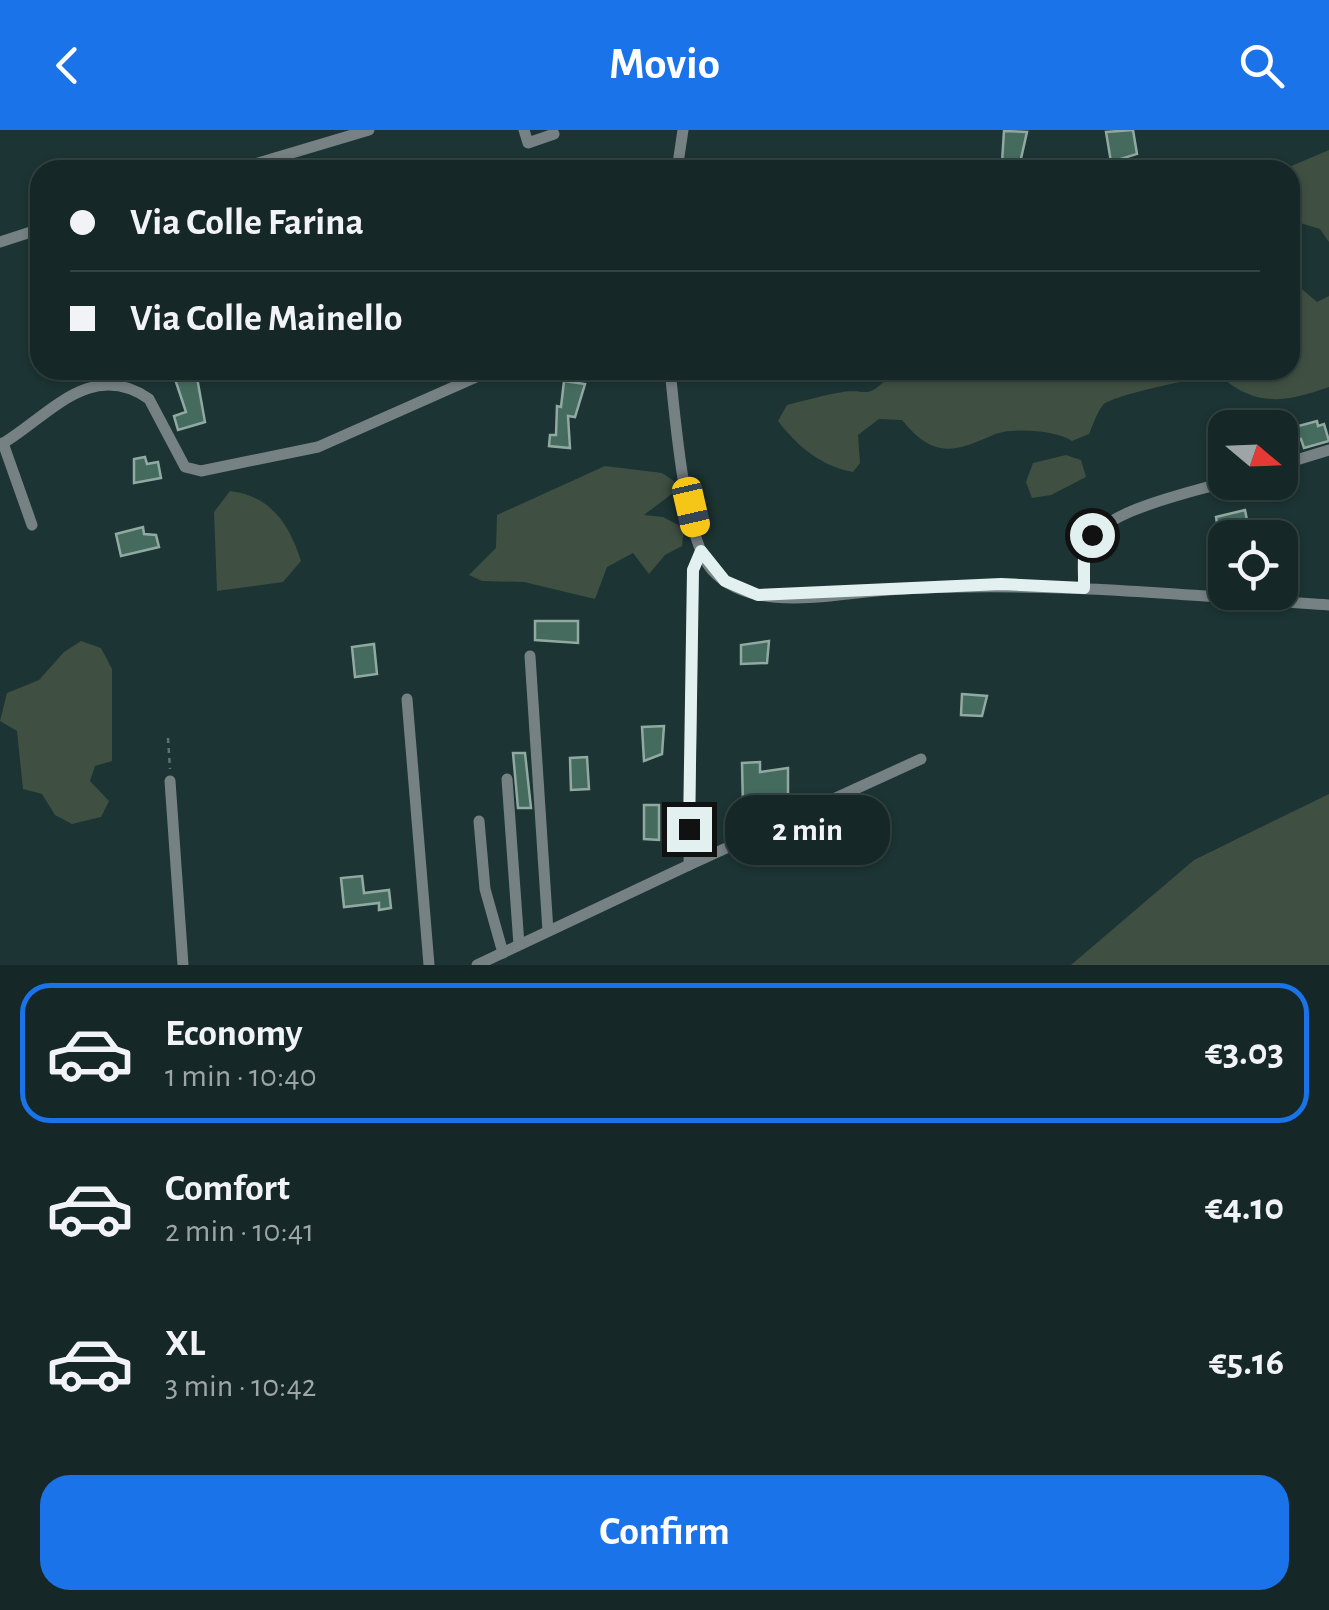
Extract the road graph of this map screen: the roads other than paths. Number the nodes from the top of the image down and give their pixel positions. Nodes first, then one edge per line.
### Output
1 (369, 130) edge
2 (524, 130) edge
3 (683, 130) edge
4 (554, 134) dead end
5 (269, 160) edge
6 (679, 160) edge
7 (30, 232) edge
8 (0, 242) edge
9 (469, 380) edge
10 (671, 380) edge
11 (1, 444) edge
12 (1329, 450) edge
13 (1298, 460) edge
14 (1208, 487) edge
15 (32, 525) dead end
16 (701, 551) junction
17 (1084, 588) junction
18 (1329, 605) edge
19 (530, 656) dead end
20 (407, 698) dead end
21 (921, 759) dead end
22 (507, 779) dead end
23 (170, 781) road end
24 (480, 821) dead end
25 (689, 865) junction
26 (548, 931) junction
27 (519, 945) junction
28 (503, 953) junction
29 (183, 965) edge
30 (429, 965) edge
31 (477, 965) edge

1 - 5 street
2 - 4 street
3 - 6 street
7 - 8 street
9 - 11 street
10 - 16 street
11 - 15 street
12 - 13 street
14 - 17 street
16 - 17 street
16 - 25 street
17 - 18 street
19 - 26 street
20 - 30 street
21 - 25 street
22 - 27 street
23 - 29 street
24 - 28 street
25 - 26 street
26 - 27 street
27 - 28 street
28 - 31 street

